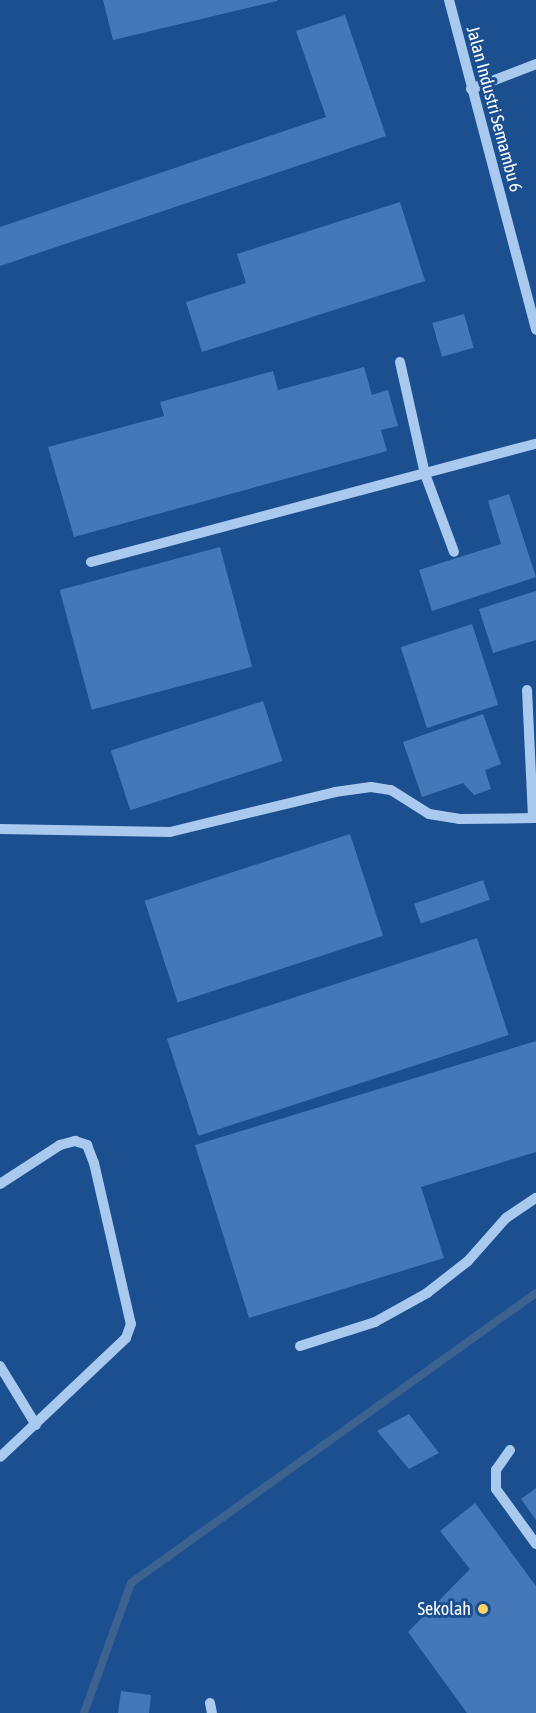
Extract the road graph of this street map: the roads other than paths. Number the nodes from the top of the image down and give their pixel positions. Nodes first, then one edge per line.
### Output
1 (449, 0) edge
2 (536, 64) edge
3 (471, 89) junction
4 (536, 330) edge
5 (400, 362) dead end
6 (536, 444) edge
7 (425, 474) junction
8 (454, 552) dead end
9 (91, 562) dead end
10 (527, 690) dead end
11 (534, 818) edge
12 (0, 829) edge
13 (0, 1184) edge
14 (536, 1198) edge
15 (300, 1346) dead end
16 (0, 1366) edge
17 (36, 1425) junction
18 (510, 1450) dead end
19 (0, 1457) edge
20 (536, 1544) edge

1 - 3 street, Jalan Industri Semambu 6
2 - 3 street
3 - 4 street, Jalan Industri Semambu 6
5 - 7 street
6 - 7 street
7 - 8 street
7 - 9 street
10 - 11 street
11 - 12 street
13 - 17 street
14 - 15 street
16 - 17 street
17 - 19 street
18 - 20 street

